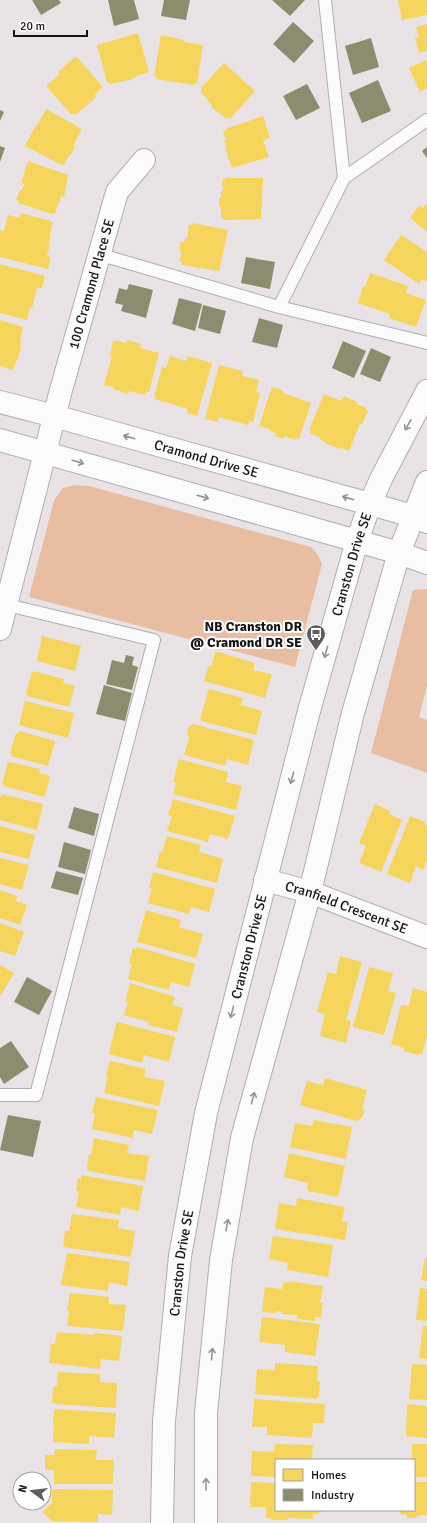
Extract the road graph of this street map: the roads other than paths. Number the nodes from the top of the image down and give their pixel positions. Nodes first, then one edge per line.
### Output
1 (324, 0) edge
2 (427, 120) edge
3 (144, 160) dead end
4 (344, 178) junction
5 (98, 254) junction
6 (279, 307) junction
7 (427, 344) edge
8 (427, 391) edge
9 (0, 402) edge
10 (54, 416) junction
11 (0, 440) edge
12 (44, 452) junction
13 (427, 482) edge
14 (370, 504) junction
15 (420, 519) edge
16 (357, 540) junction
17 (399, 553) junction
18 (427, 564) edge
19 (6, 605) junction
20 (0, 629) edge
21 (265, 880) junction
22 (310, 892) junction
23 (427, 936) edge
24 (0, 1095) edge
25 (162, 1523) edge
26 (206, 1523) edge

1 - 4 lane
2 - 4 lane
3 - 5 street, 100 Cramond Place SE
4 - 6 lane
5 - 6 lane
5 - 10 street, 100 Cramond Place SE
6 - 7 lane
8 -> 14 street, Cranston Drive SE
9 - 10 street, Cramond Drive SE
10 - 12 street, 100 Cramond Place SE
14 -> 10 street, Cramond Drive SE
11 - 12 street
12 -> 16 street
12 - 19 street, 100 Cramond Place SE
13 - 15 street
14 - 15 street, Cramond Drive SE
14 - 16 street, Cranston Drive SE
15 - 17 street
16 - 17 street
16 -> 21 street, Cranston Drive SE
17 - 18 street
17 - 22 street
19 - 20 street, 100 Cramond Place SE
19 - 24 lane
21 - 22 street, Cranfield Crescent SE
21 -> 25 street, Cranston Drive SE
22 - 23 street, Cranfield Crescent SE
26 -> 22 street

